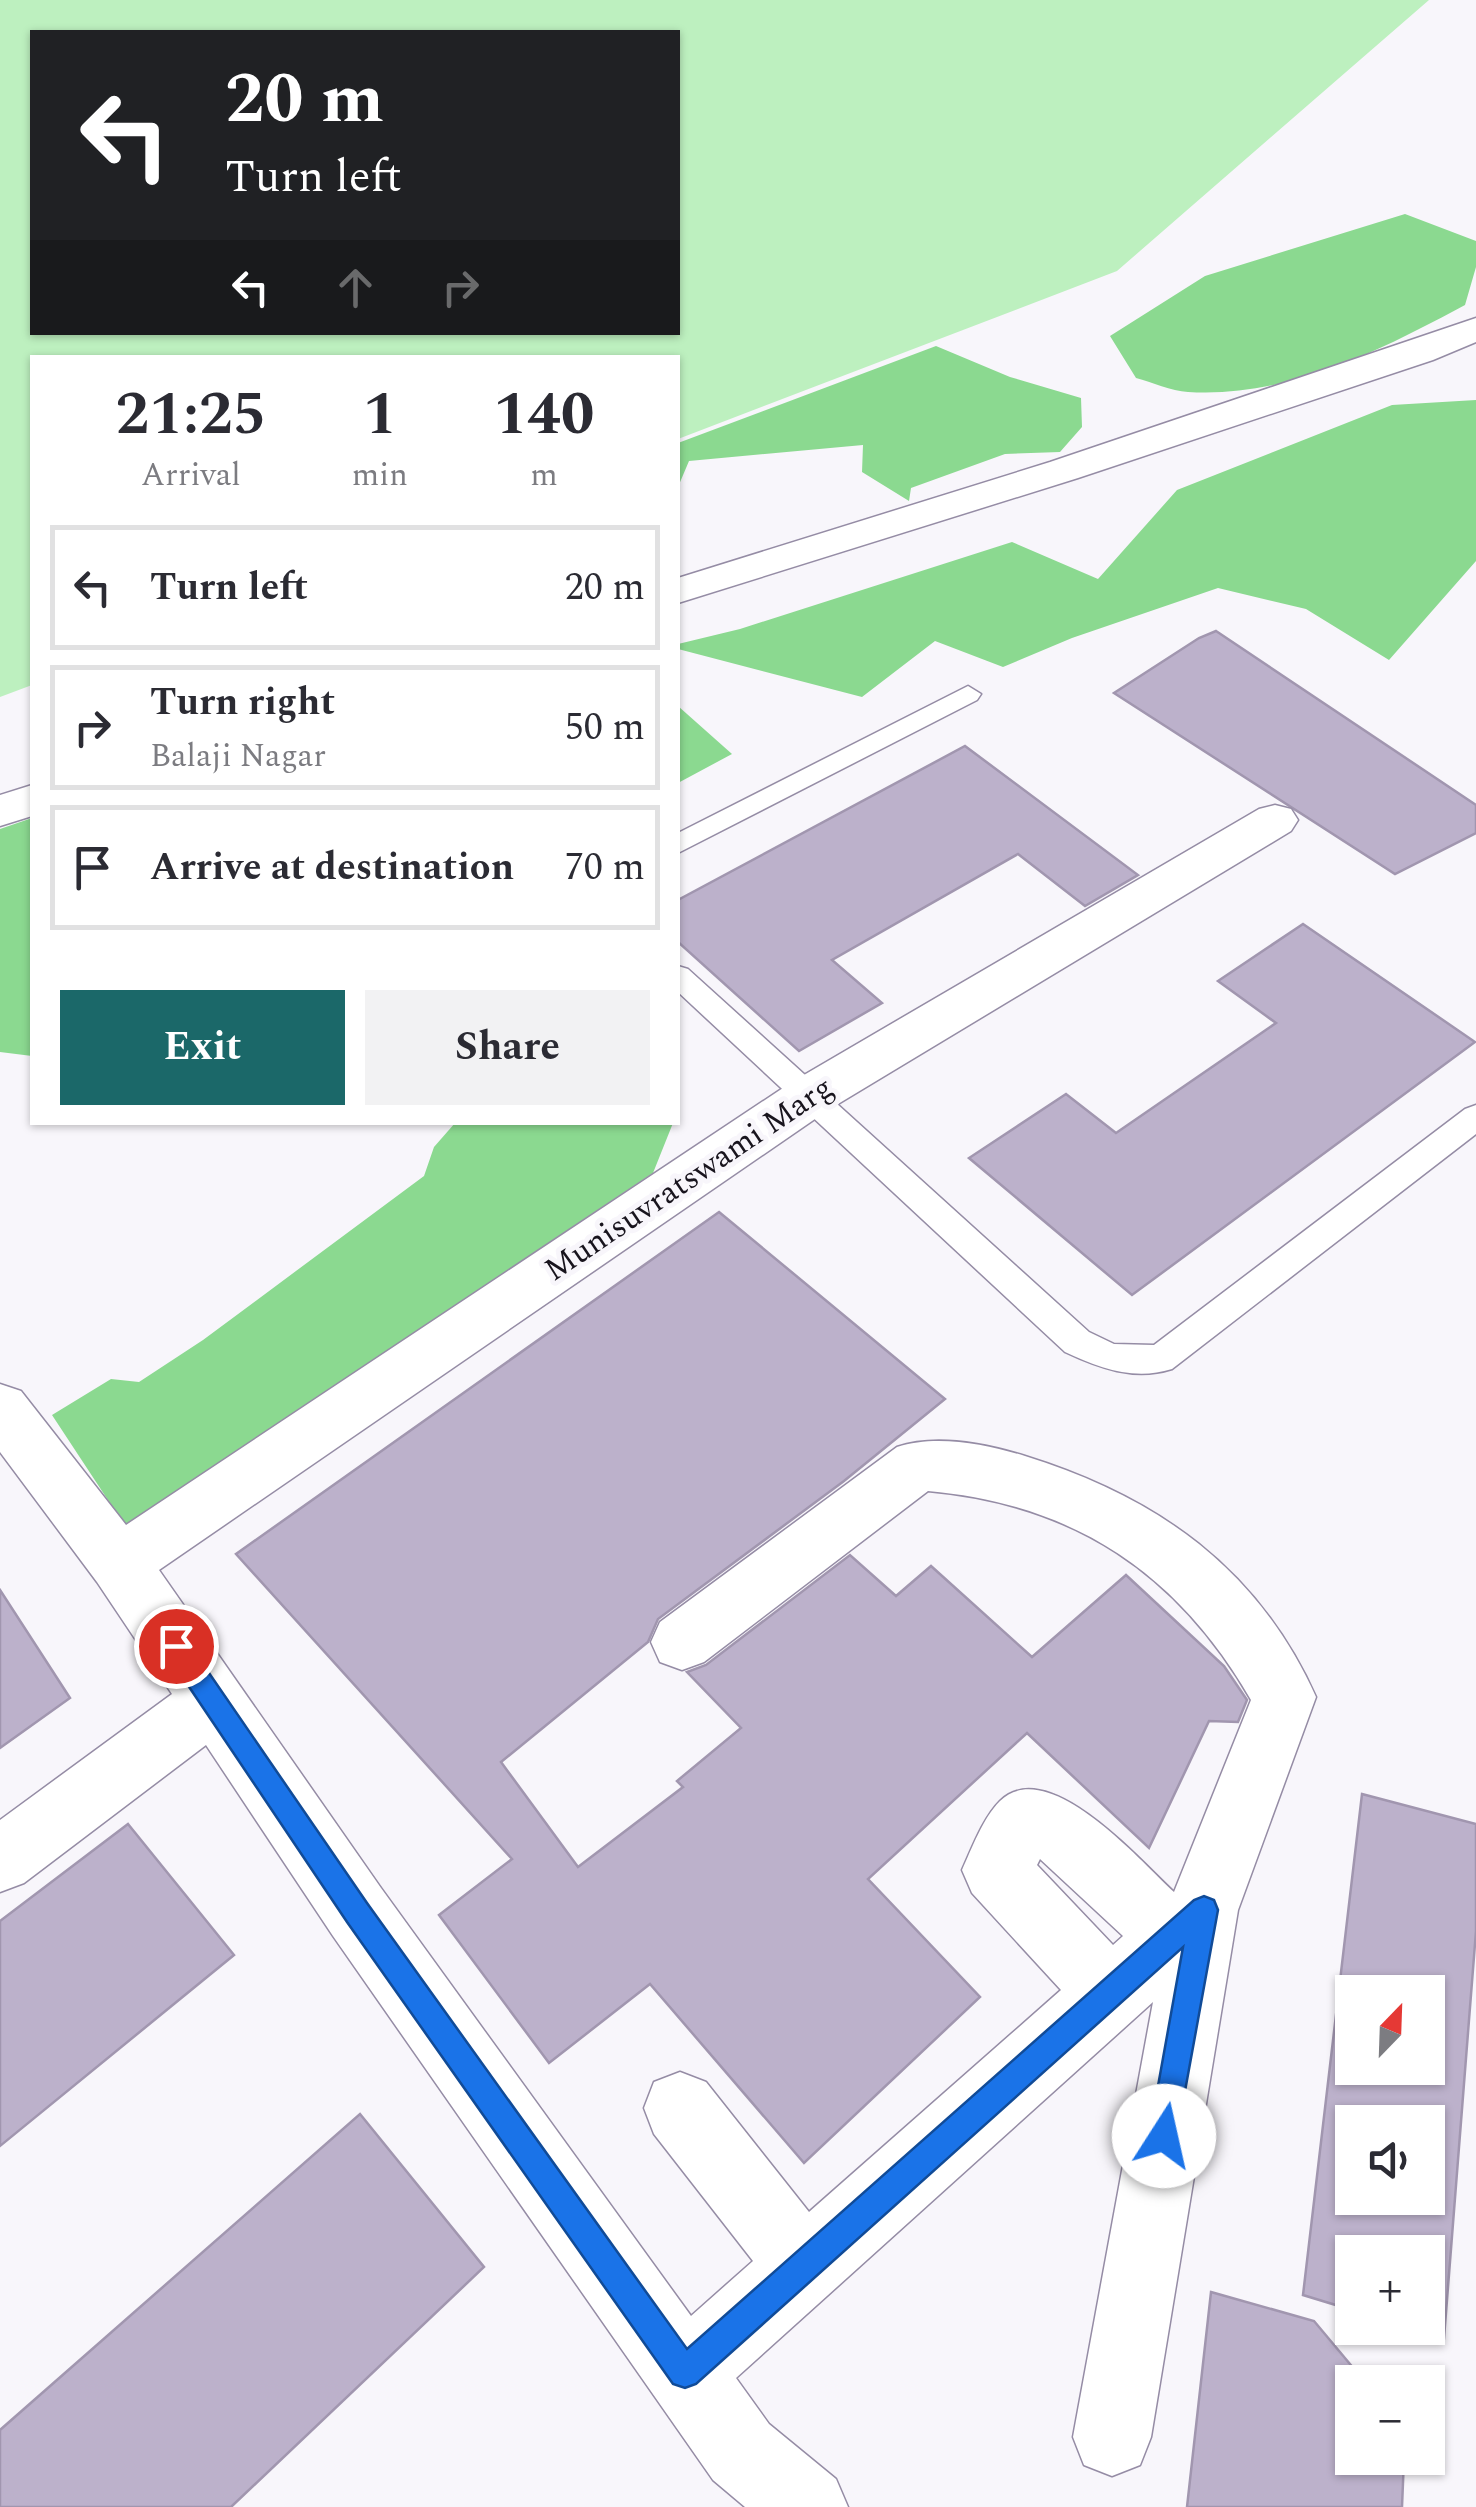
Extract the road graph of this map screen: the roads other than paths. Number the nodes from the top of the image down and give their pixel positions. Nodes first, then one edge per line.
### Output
1 (1475, 330) edge
2 (680, 590) edge
3 (968, 694) dead end
4 (30, 801) edge
5 (0, 811) edge
6 (1275, 820) dead end
7 (680, 843) edge
8 (680, 978) edge
9 (810, 1096) junction
10 (1476, 1116) edge
11 (0, 1408) edge
12 (119, 1563) junction
13 (682, 1642) dead end
14 (214, 1701) junction
15 (0, 1860) edge
16 (1188, 1923) junction
17 (1111, 1993) junction
18 (680, 2108) dead end
19 (804, 2266) junction
20 (685, 2372) junction
21 (1112, 2437) dead end
22 (808, 2507) edge

1 - 2 street
3 - 7 lane
4 - 5 street
6 - 9 street, Munisuvratswami Marg
8 - 9 lane
9 - 10 lane
9 - 12 street, Munisuvratswami Marg
11 - 12 street
12 - 14 street
13 - 16 street
14 - 15 street
14 - 20 street
16 - 17 street
16 - 17 street
16 - 21 street
17 - 19 street
18 - 19 street
19 - 20 street
20 - 22 street

